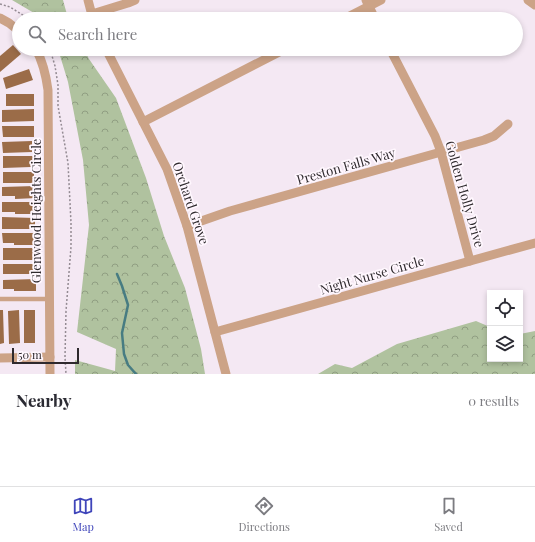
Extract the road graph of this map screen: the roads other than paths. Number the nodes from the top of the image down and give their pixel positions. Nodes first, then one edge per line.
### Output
1 (88, 0) edge
2 (135, 0) edge
3 (381, 0) edge
4 (528, 0) edge
5 (367, 3) edge
6 (535, 5) edge
7 (92, 12) edge
8 (106, 12) edge
9 (354, 12) edge
10 (372, 12) edge
11 (0, 18) edge
12 (12, 26) edge
13 (40, 56) edge
14 (110, 56) edge
15 (271, 56) edge
16 (394, 56) edge
17 (143, 122) junction
18 (508, 124) dead end
19 (441, 152) junction
20 (187, 226) junction
21 (535, 243) edge
22 (470, 261) junction
23 (0, 299) edge
24 (49, 299) junction
25 (216, 332) junction
26 (50, 357) junction
27 (0, 358) edge
28 (50, 374) edge
29 (226, 374) edge

1 - 7 street
2 - 8 street
3 - 5 street
4 - 6 street
5 - 9 street
5 - 10 street
11 - 12 street
13 - 24 street, Glenwood Heights Circle
14 - 17 street, Orchard Grove
15 - 17 street
16 - 19 street, Golden Holly Drive
17 - 20 street, Orchard Grove
18 - 19 street, Preston Falls Way
19 - 20 street, Preston Falls Way
19 - 22 street, Golden Holly Drive
20 - 25 street, Orchard Grove
21 - 22 street, Night Nurse Circle
22 - 25 street, Night Nurse Circle
23 - 24 lane
24 - 26 street, Glenwood Heights Circle
25 - 29 street, Orchard Grove
26 - 27 street
26 - 28 street, Glenwood Heights Circle

